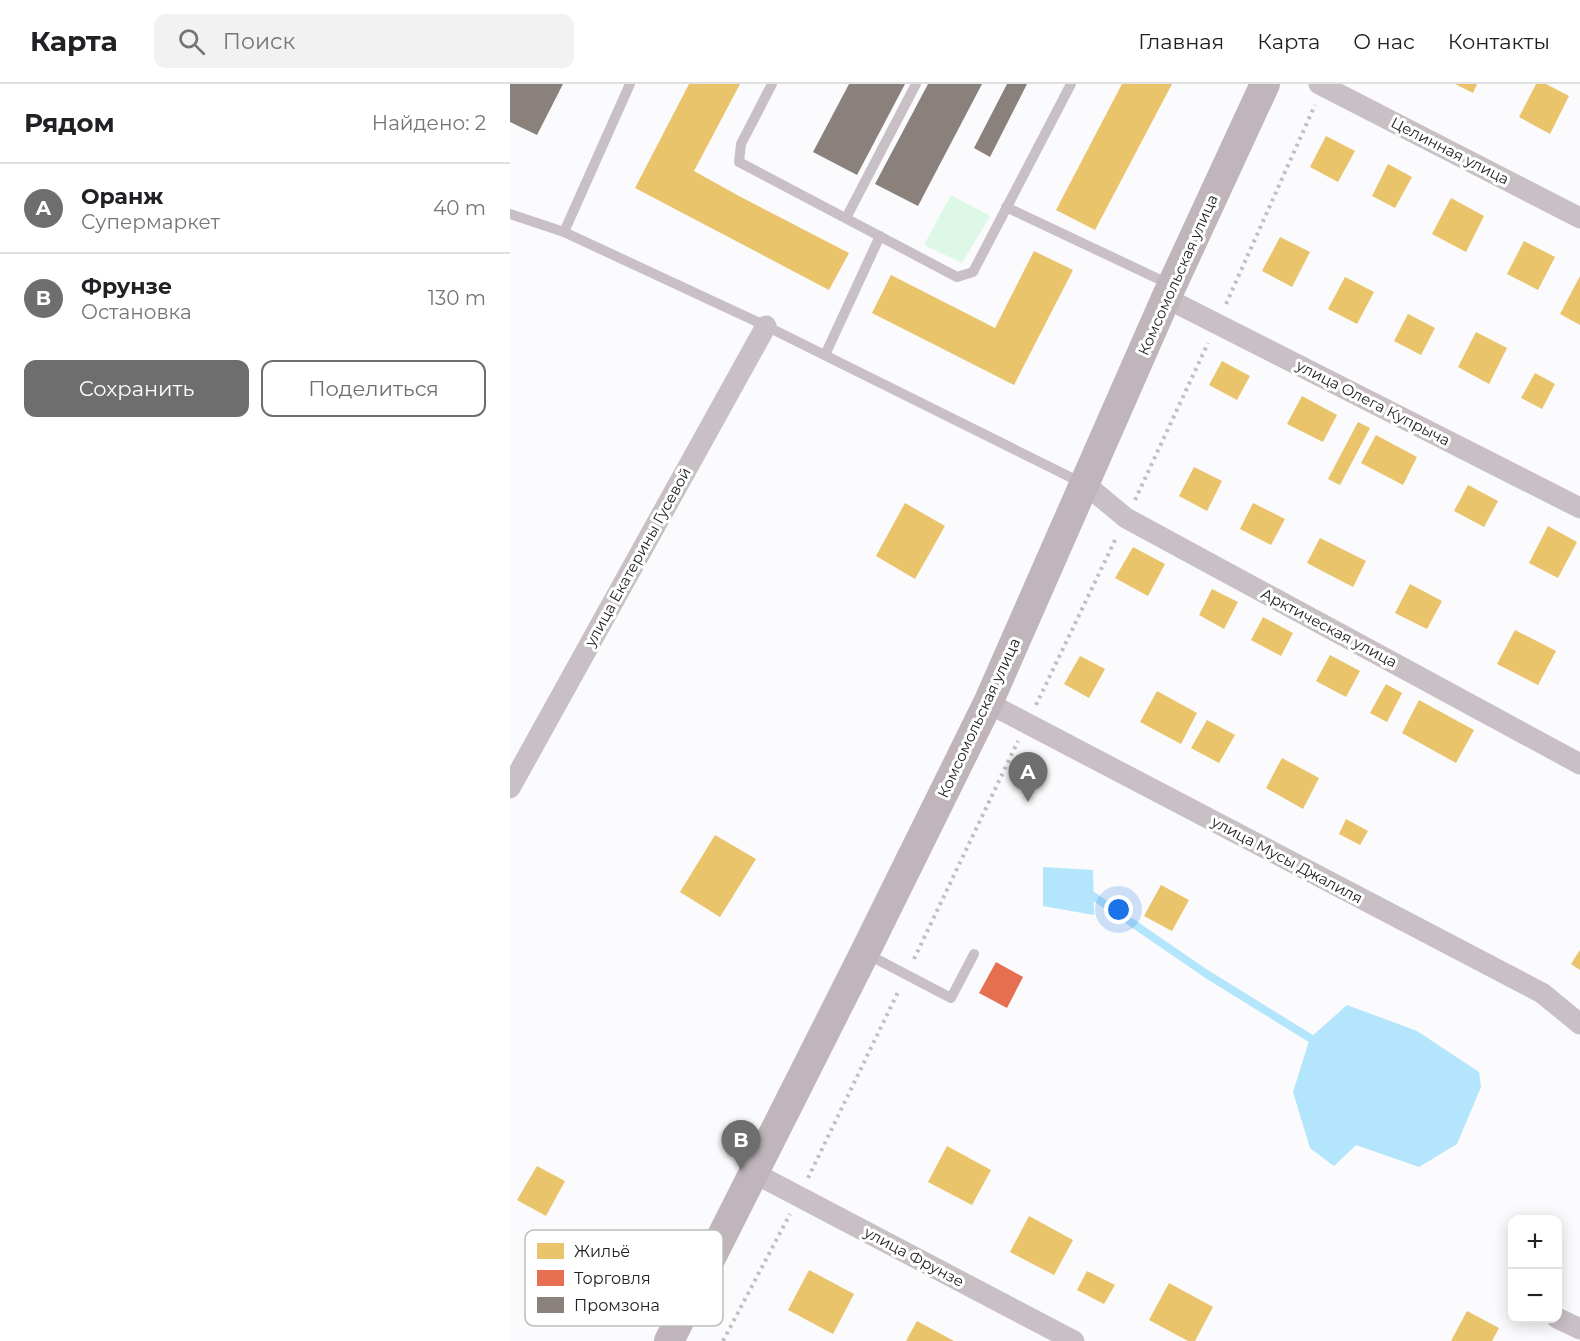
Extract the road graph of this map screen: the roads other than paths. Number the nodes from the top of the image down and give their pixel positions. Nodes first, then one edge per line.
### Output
1 (630, 84) edge
2 (772, 84) edge
3 (916, 84) edge
4 (1071, 84) edge
5 (1265, 84) edge
6 (1319, 84) edge
7 (1006, 207) junction
8 (510, 214) edge
9 (846, 218) junction
10 (1580, 218) edge
11 (564, 232) junction
12 (880, 236) junction
13 (1169, 291) junction
14 (766, 326) junction
15 (825, 355) junction
16 (1085, 484) junction
17 (1580, 507) edge
18 (988, 704) junction
19 (1580, 764) edge
20 (510, 788) edge
21 (865, 952) junction
22 (974, 954) dead end
23 (1580, 1024) edge
24 (754, 1173) junction
25 (723, 1234) edge
26 (1562, 1320) edge
27 (677, 1326) edge
28 (1580, 1329) edge
29 (669, 1341) edge
30 (1074, 1341) edge

1 - 11 lane
2 - 9 lane
3 - 9 lane
4 - 7 lane
5 - 13 street, Комсомольская улица
6 - 10 street, Целинная улица
7 - 12 lane
7 - 13 lane
8 - 11 lane
9 - 12 lane
11 - 14 lane
12 - 15 lane
13 - 16 street, Комсомольская улица
13 - 17 street, улица Олега Купрыча
14 - 15 lane
14 - 20 street, улица Екатерины Гусевой
15 - 16 lane
16 - 18 street, Комсомольская улица
16 - 19 street, Арктическая улица
18 - 21 street, Комсомольская улица
18 - 23 street, улица Мусы Джалиля
21 - 22 lane
21 - 24 street, Комсомольская улица
24 - 25 street, Комсомольская улица
24 - 30 street, улица Фрунзе
26 - 28 street
27 - 29 street, Комсомольская улица

